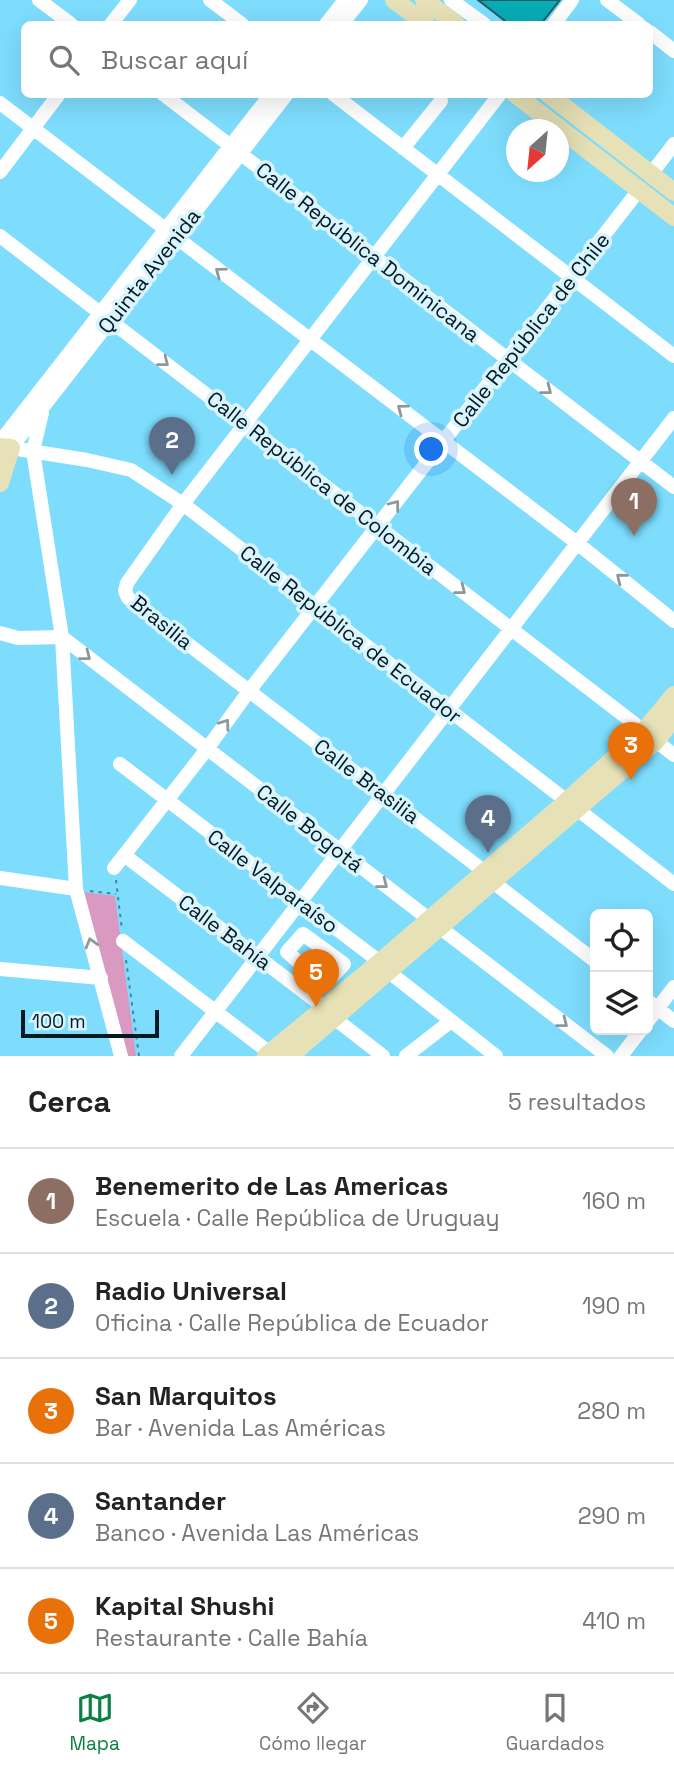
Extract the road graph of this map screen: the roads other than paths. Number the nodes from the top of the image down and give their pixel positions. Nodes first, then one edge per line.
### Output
1 (39, 0) edge
2 (130, 0) edge
3 (210, 0) edge
4 (345, 0) edge
5 (361, 0) edge
6 (394, 0) edge
7 (424, 0) edge
8 (452, 0) edge
9 (572, 0) edge
10 (607, 0) edge
11 (67, 21) edge
12 (113, 21) edge
13 (238, 21) edge
14 (328, 21) edge
15 (344, 21) edge
16 (422, 21) edge
17 (452, 21) edge
18 (480, 21) edge
19 (556, 21) edge
20 (635, 21) edge
21 (653, 35) edge
22 (674, 51) edge
23 (55, 98) edge
24 (168, 98) edge
25 (268, 98) edge
26 (283, 98) edge
27 (338, 98) edge
28 (497, 98) edge
29 (520, 98) edge
30 (553, 98) edge
31 (441, 101) dead end
32 (0, 103) edge
33 (33, 129) junction
34 (674, 144) edge
35 (403, 148) junction
36 (235, 150) junction
37 (0, 172) edge
38 (651, 174) junction
39 (438, 175) junction
40 (639, 190) junction
41 (674, 192) edge
42 (674, 217) edge
43 (170, 234) junction
44 (0, 236) edge
45 (374, 257) junction
46 (572, 278) junction
47 (105, 317) junction
48 (311, 341) junction
49 (674, 356) edge
50 (508, 360) junction
51 (43, 407) junction
52 (674, 418) edge
53 (246, 425) junction
54 (444, 442) junction
55 (4, 446) edge
56 (33, 452) junction
57 (640, 461) junction
58 (0, 483) edge
59 (674, 487) edge
60 (183, 504) junction
61 (379, 527) junction
62 (577, 543) junction
63 (316, 607) junction
64 (674, 621) edge
65 (511, 629) junction
66 (0, 633) edge
67 (62, 637) junction
68 (249, 691) junction
69 (674, 695) edge
70 (449, 710) junction
71 (674, 718) edge
72 (650, 736) junction
73 (207, 749) junction
74 (674, 755) edge
75 (120, 764) dead end
76 (384, 794) junction
77 (167, 801) junction
78 (572, 805) junction
79 (340, 851) junction
80 (124, 855) junction
81 (114, 869) road end
82 (489, 877) junction
83 (0, 878) edge
84 (674, 884) edge
85 (76, 889) junction
86 (301, 902) junction
87 (434, 923) junction
88 (123, 941) road end
89 (258, 957) junction
90 (590, 957) edge
91 (384, 967) junction
92 (0, 969) edge
93 (335, 974) dead end
94 (101, 978) junction
95 (674, 986) edge
96 (349, 987) junction
97 (653, 1004) edge
98 (653, 1006) edge
99 (216, 1012) junction
100 (330, 1013) junction
101 (451, 1021) junction
102 (674, 1021) edge
103 (637, 1035) edge
104 (268, 1054) edge
105 (121, 1056) edge
106 (181, 1056) edge
107 (290, 1056) edge
108 (383, 1056) edge
109 (406, 1056) edge
110 (496, 1056) edge
111 (607, 1056) edge
112 (621, 1056) edge

1 - 11 street
2 - 12 street
3 - 13 street
4 - 14 street
5 - 15 street
6 - 16 main road
7 - 17 main road
8 - 18 street
9 - 19 street
10 - 20 street
21 - 22 street
23 - 33 street
24 - 36 street, Calle República Dominicana
25 - 36 street, Quinta Avenida
26 - 36 street, Quinta Avenida
27 - 35 street
28 - 39 street
29 - 40 main road
30 - 38 main road
31 - 35 street
32 - 33 street
33 - 37 street
33 - 43 street
34 - 38 street
35 - 39 street
36 - 43 street, Quinta Avenida
36 - 45 street, Calle República Dominicana
38 - 41 main road
39 - 45 street
39 - 46 street
40 - 42 main road
40 - 46 street, Calle República de Chile
43 - 47 street, Quinta Avenida
48 -> 43 street
44 - 47 street, Calle República de Colombia
45 - 48 street
45 - 50 street, Calle República Dominicana
46 - 49 street
46 - 50 street, Calle República de Chile
47 - 51 street, Quinta Avenida
47 -> 53 street, Calle República de Colombia
47 - 55 street, Quinta Avenida
48 - 53 street
54 -> 48 street
50 - 54 street, Calle República de Chile
50 -> 57 street, Calle República Dominicana
51 - 55 street, Quinta Avenida
51 - 56 street
52 - 57 street
53 - 60 street
53 - 61 street, Calle República de Colombia
61 -> 54 street, Calle República de Chile
54 - 62 street
55 - 56 street, Calle República de Ecuador
55 - 58 main road
56 - 60 street, Calle República de Ecuador
56 - 67 street
57 - 59 street, Calle República Dominicana
57 - 62 street
60 - 63 street, Calle República de Ecuador
60 - 68 street, Brasilia
61 - 63 street, Calle República de Chile
61 -> 65 street, Calle República de Colombia
64 -> 62 street
62 - 65 street
63 - 68 street, Calle República de Chile
63 - 70 street, Calle República de Ecuador
65 - 70 street
65 - 72 street, Calle República de Colombia
66 - 67 street
67 -> 73 street, Calle Bogotá
67 - 85 street
73 -> 68 street, Calle República de Chile
68 - 76 street, Calle Brasilia
69 - 72 main road
70 - 76 street
70 - 78 street, Calle República de Ecuador
71 - 72 main road
72 - 74 street, Calle República de Colombia
72 - 78 main road
73 - 77 street, Calle República de Chile
73 - 79 street, Calle Bogotá
75 - 77 street, Calle Valparaíso
76 - 79 street
76 - 82 street, Calle Brasilia
77 - 80 street, Calle República de Chile
77 - 86 street, Calle Valparaíso
78 - 82 main road
78 - 84 street, Calle República de Ecuador
79 - 86 street
79 -> 87 street, Calle Bogotá
80 - 81 street, Calle República de Chile
80 - 89 street, Calle Bahía
82 - 87 main road
82 - 90 street, Calle Brasilia
83 - 85 street
94 -> 85 street
86 - 89 street
86 - 91 street, Calle Valparaíso
87 - 91 main road
87 -> 111 street, Calle Bogotá
88 - 99 street
89 - 99 street
89 - 100 street, Calle Bahía
91 - 96 main road
91 - 100 main road
91 - 101 street, Calle Valparaíso
92 - 94 street
93 - 96 street
94 - 105 street
95 - 97 street
96 - 100 main road
98 - 102 street
99 - 104 street
99 - 106 street
100 - 104 main road
100 - 107 main road
100 - 108 street, Calle Bahía
101 - 109 street
101 - 110 street, Calle Valparaíso
103 - 112 street

